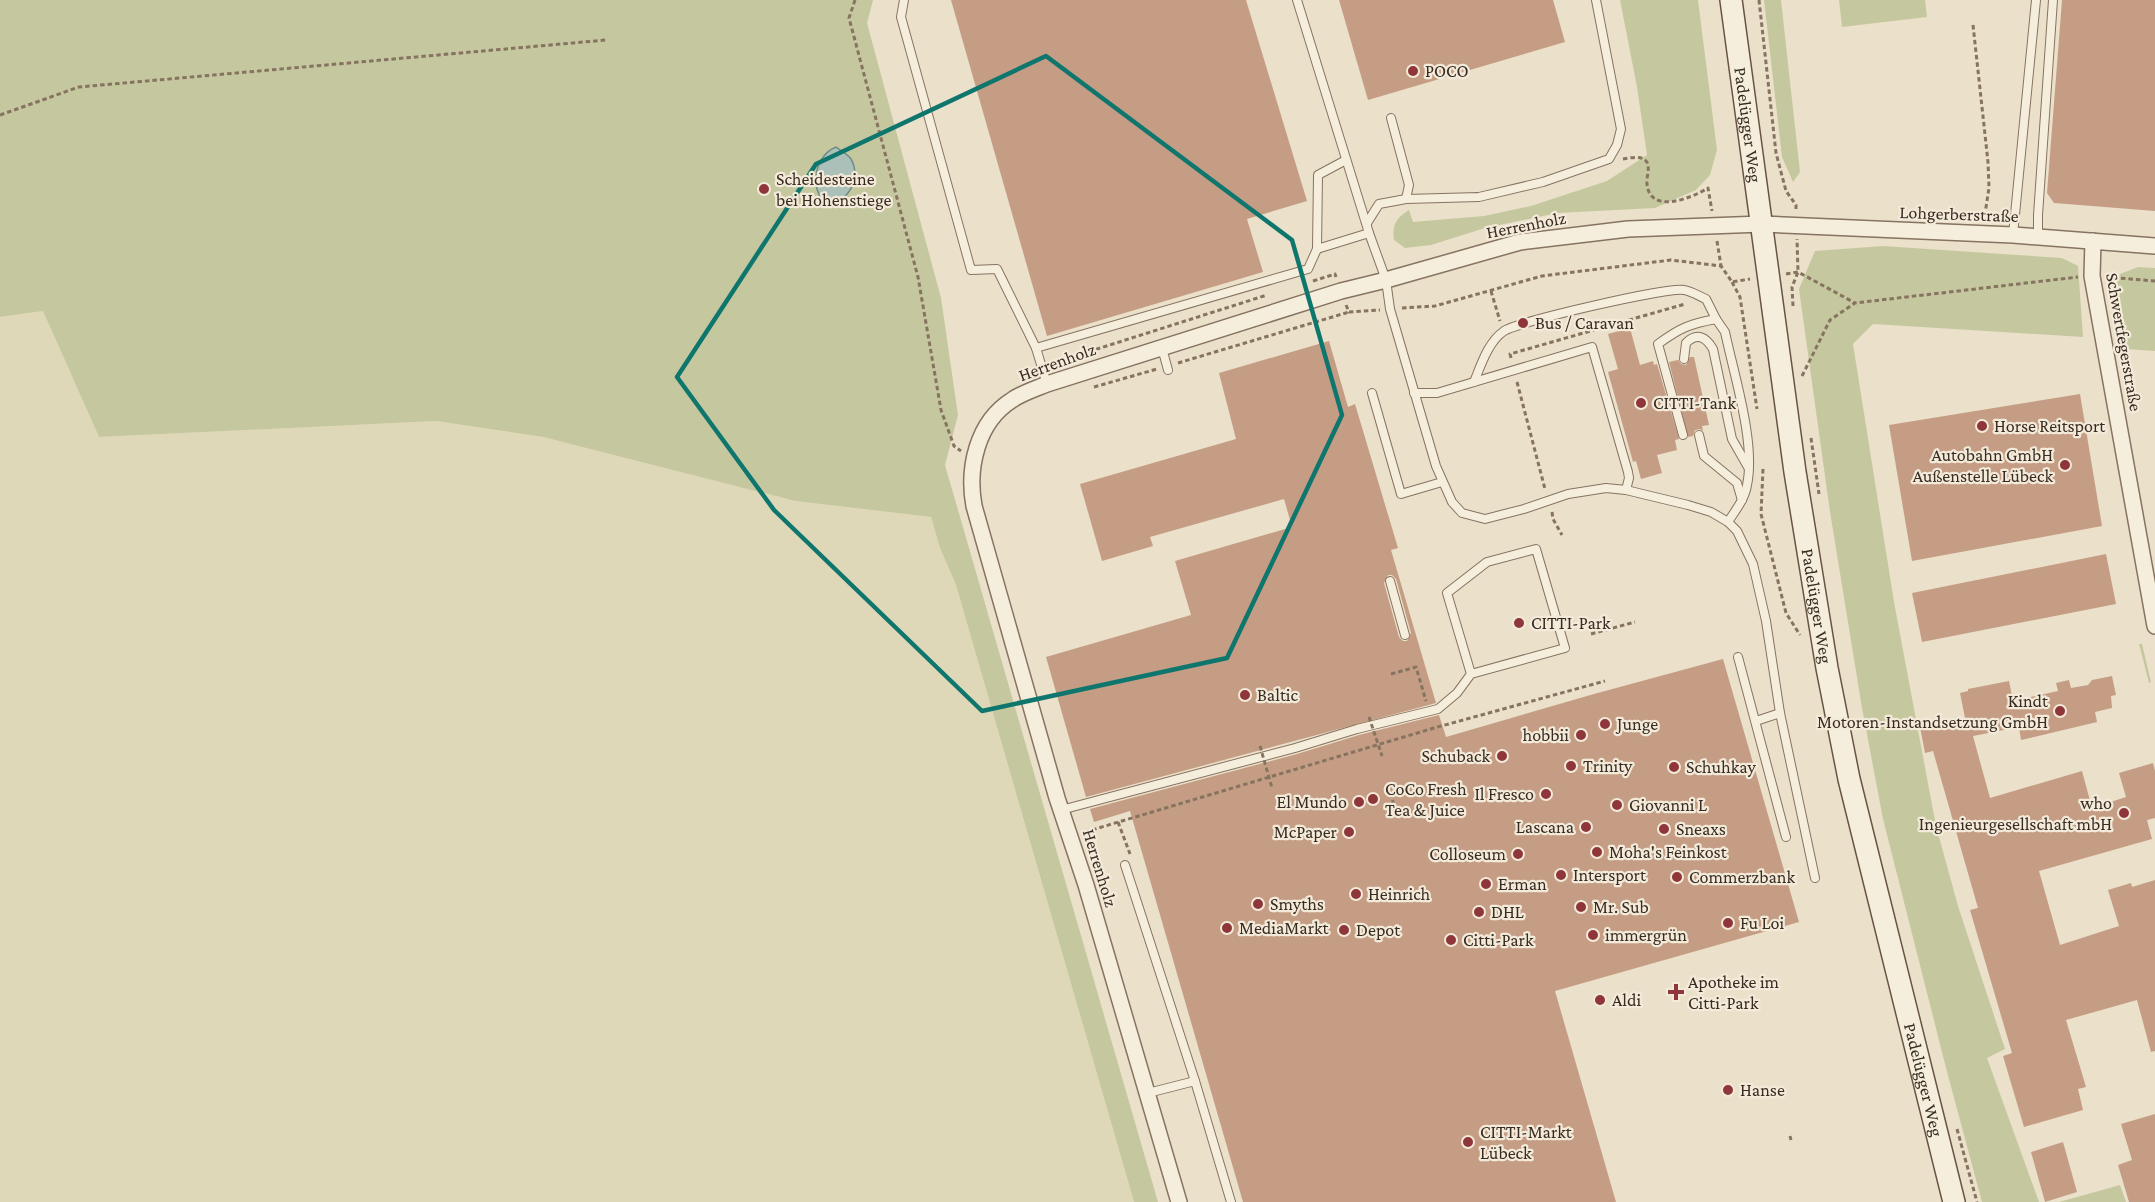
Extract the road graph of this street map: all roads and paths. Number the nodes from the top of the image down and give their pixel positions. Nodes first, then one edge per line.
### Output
1 (855, 0) edge
2 (904, 0) edge
3 (1297, 0) edge
4 (1596, 0) edge
5 (1731, 0) edge
6 (1759, 0) edge
7 (2036, 0) edge
8 (2053, 0) edge
9 (1973, 25) dead end
10 (606, 40) dead end
11 (0, 115) edge
12 (1391, 118) dead end
13 (1609, 159) junction
14 (1346, 160) junction
15 (1406, 198) junction
16 (1367, 223) junction
17 (1762, 225) junction
18 (1715, 227) junction
19 (1797, 227) junction
20 (1369, 233) junction
21 (1983, 234) junction
22 (2013, 235) junction
23 (2038, 237) junction
24 (2093, 242) junction
25 (2155, 246) edge
26 (1317, 249) junction
27 (1721, 266) junction
28 (1798, 272) junction
29 (1768, 276) junction
30 (2092, 276) junction
31 (1386, 280) junction
32 (1312, 281) dead end
33 (2155, 281) edge
34 (1341, 291) junction
35 (1268, 295) dead end
36 (1855, 303) junction
37 (1685, 304) dead end
38 (1793, 307) dead end
39 (1390, 309) junction
40 (1349, 312) junction
41 (1716, 319) junction
42 (1036, 348) junction
43 (1162, 348) junction
44 (1684, 359) dead end
45 (1800, 366) dead end
46 (1042, 367) junction
47 (1167, 368) junction
48 (1514, 371) junction
49 (1474, 382) junction
50 (1047, 384) junction
51 (1093, 388) dead end
52 (1372, 393) dead end
53 (1414, 393) junction
54 (1810, 434) dead end
55 (1683, 435) dead end
56 (1699, 435) dead end
57 (954, 446) dead end
58 (1749, 468) junction
59 (1442, 482) junction
60 (1626, 490) junction
61 (1742, 500) junction
62 (1549, 501) junction
63 (1821, 504) dead end
64 (1728, 522) junction
65 (1562, 535) dead end
66 (1390, 581) dead end
67 (1635, 622) dead end
68 (2155, 627) edge
69 (1591, 634) dead end
70 (1406, 635) dead end
71 (1738, 657) dead end
72 (1391, 674) dead end
73 (1471, 674) junction
74 (1605, 681) dead end
75 (1429, 712) junction
76 (1780, 713) junction
77 (1369, 717) dead end
78 (1756, 722) junction
79 (1434, 728) junction
80 (1260, 746) dead end
81 (1382, 756) dead end
82 (1272, 788) dead end
83 (1390, 793) dead end
84 (1395, 808) dead end
85 (1061, 810) junction
86 (1118, 822) junction
87 (1070, 836) junction
88 (1786, 837) dead end
89 (1125, 865) joint
90 (1815, 879) dead end
91 (1195, 1081) junction
92 (1148, 1093) junction
93 (1955, 1122) dead end
94 (1179, 1202) edge
95 (1231, 1202) edge
96 (1954, 1202) edge
97 (1977, 1202) edge

1 - 57 path
2 - 42 lane
3 - 14 lane
4 - 13 lane
5 - 17 main road, Padelügger Weg
6 - 19 path
7 - 22 lane
8 - 23 lane
9 - 21 path
10 - 11 path
12 - 15 lane
13 - 15 lane
13 - 18 path
14 - 16 lane
14 - 26 lane
15 - 16 lane
16 - 20 lane
17 - 18 street, Herrenholz
17 - 19 street, Lohgerberstraße
17 - 29 main road, Padelügger Weg
18 - 27 path
18 - 31 street, Herrenholz
19 - 21 street, Lohgerberstraße
19 - 28 path
20 - 26 lane
20 - 31 lane
21 - 22 street, Lohgerberstraße
22 - 23 street, Lohgerberstraße
23 - 24 street, Lohgerberstraße
24 - 25 street, Lohgerberstraße
24 - 30 street, Schwertfegerstraße
26 - 42 lane
27 - 29 path
27 - 39 path
28 - 29 path
28 - 36 path
28 - 38 path
29 - 96 main road, Padelügger Weg
30 - 33 path
30 - 36 path
30 - 68 street, Schwertfegerstraße
31 - 34 street, Herrenholz
31 - 39 lane
32 - 34 path
34 - 40 path
34 - 43 street, Herrenholz
35 - 46 path
36 - 45 path
37 - 48 path
39 - 40 path
39 - 53 lane
40 - 47 path
41 - 49 lane
41 - 55 lane
41 - 58 lane
42 - 46 lane
43 - 47 lane
43 - 50 street, Herrenholz
44 - 58 lane
46 - 50 lane
47 - 51 path
48 - 49 lane
48 - 60 lane
48 - 62 path
49 - 53 lane
50 - 85 street, Herrenholz
52 - 59 lane
53 - 59 lane
54 - 63 path
56 - 61 lane
58 - 61 lane
59 - 62 lane
60 - 62 lane
60 - 64 lane
61 - 64 lane
62 - 65 path
64 - 76 lane
66 - 70 lane
67 - 69 path
71 - 78 lane
72 - 75 path
73 - 73 lane
73 - 75 lane
74 - 79 path
75 - 79 path
75 - 85 lane
76 - 78 lane
76 - 90 lane
77 - 81 path, bridge
78 - 88 lane
79 - 86 path
80 - 82 path, bridge
83 - 84 path
85 - 87 street, Herrenholz
86 - 87 path
86 - 89 path
87 - 92 street, Herrenholz
89 - 91 lane
91 - 92 lane
91 - 95 lane
92 - 94 street, Herrenholz
93 - 97 path

